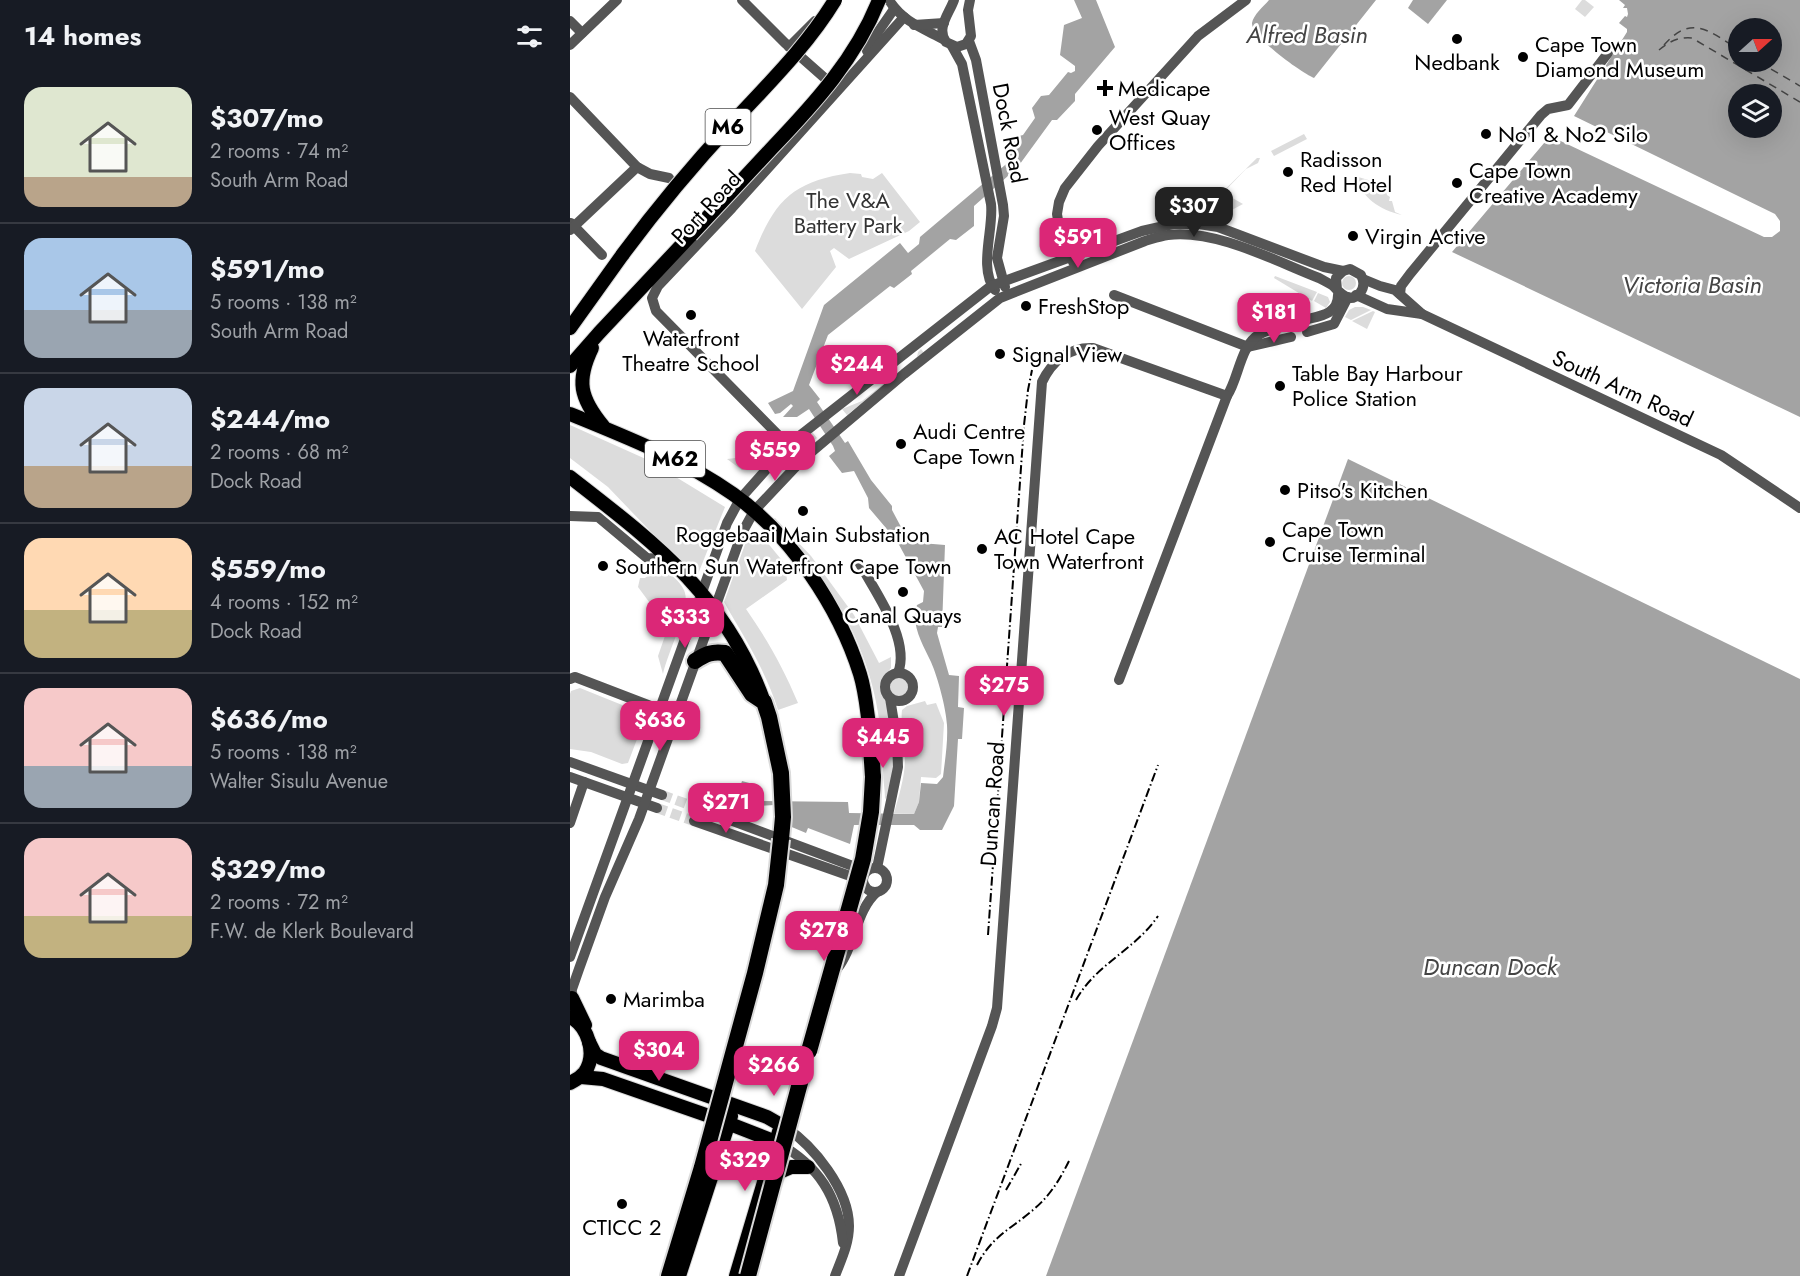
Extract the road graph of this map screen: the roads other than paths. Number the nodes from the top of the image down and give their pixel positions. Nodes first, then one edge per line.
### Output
1 (742, 0) edge
2 (827, 0) edge
3 (835, 0) edge
4 (879, 0) edge
5 (954, 0) edge
6 (970, 0) edge
7 (1246, 0) edge
8 (614, 1) edge
9 (892, 4) edge
10 (904, 17) junction
11 (570, 21) edge
12 (945, 22) junction
13 (970, 23) junction
14 (914, 25) junction
15 (582, 33) junction
16 (969, 41) junction
17 (948, 43) junction
18 (570, 45) edge
19 (789, 47) junction
20 (1608, 53) dead end
21 (862, 62) junction
22 (838, 90) junction
23 (570, 97) edge
24 (637, 167) junction
25 (669, 178) dead end
26 (571, 226) edge
27 (602, 255) dead end
28 (1070, 256) junction
29 (1075, 268) junction
30 (1342, 271) junction
31 (1363, 279) junction
32 (1004, 281) junction
33 (991, 286) junction
34 (1337, 291) junction
35 (1114, 295) dead end
36 (1401, 295) junction
37 (1004, 296) junction
38 (1352, 296) junction
39 (1395, 309) junction
40 (1422, 314) junction
41 (1304, 320) dead end
42 (1288, 325) dead end
43 (570, 328) edge
44 (1307, 332) dead end
45 (599, 333) junction
46 (1291, 337) dead end
47 (1248, 347) junction
48 (570, 366) edge
49 (1227, 396) junction
50 (570, 414) edge
51 (606, 428) junction
52 (788, 446) junction
53 (570, 477) edge
54 (740, 499) junction
55 (1800, 508) edge
56 (754, 511) junction
57 (570, 516) edge
58 (671, 560) junction
59 (859, 562) dead end
60 (703, 593) junction
61 (715, 608) junction
62 (899, 644) junction
63 (695, 662) junction
64 (902, 675) junction
65 (573, 678) edge
66 (1119, 680) dead end
67 (890, 698) junction
68 (903, 700) junction
69 (765, 704) junction
70 (661, 710) junction
71 (895, 728) junction
72 (870, 732) joint
73 (570, 762) edge
74 (570, 777) edge
75 (584, 782) junction
76 (633, 785) junction
77 (648, 790) junction
78 (662, 795) tunnel mouth
79 (628, 798) junction
80 (643, 803) junction
81 (657, 808) tunnel mouth
82 (698, 808) tunnel mouth
83 (694, 821) tunnel mouth
84 (570, 823) edge
85 (872, 869) junction
86 (869, 889) junction
87 (570, 957) edge
88 (572, 998) junction
89 (573, 1018) edge
90 (589, 1042) junction
91 (610, 1061) junction
92 (573, 1082) edge
93 (734, 1105) junction
94 (729, 1124) junction
95 (781, 1125) junction
96 (776, 1142) junction
97 (808, 1167) junction
98 (765, 1180) junction
99 (844, 1252) junction
100 (669, 1276) edge
101 (679, 1276) edge
102 (736, 1276) edge
103 (748, 1276) edge
104 (835, 1276) edge
105 (899, 1276) edge

1 - 19 street
2 - 19 street
3 - 43 main road, M6, bridge
4 - 45 main road, M6, bridge
5 - 12 street
6 - 13 street
7 - 28 street
8 - 15 street
9 - 10 street
9 - 21 street, Port Road
10 - 14 street
10 - 21 street, Port Road
11 - 15 street
12 - 13 street
12 - 14 street
12 - 17 street
13 - 16 street
14 - 17 street
15 - 18 street
16 - 17 street
16 - 32 street, Dock Road
17 - 33 street, Dock Road
19 - 22 street
20 - 36 street
21 - 22 street, Port Road
22 - 52 street, Port Road
23 - 24 street
24 - 25 street
24 - 26 street
26 - 27 street
28 - 29 street
28 - 30 street
28 - 32 street
29 - 34 street
29 - 37 street
30 - 31 street
30 - 34 street
31 - 36 street, South Arm Road
31 - 38 street
32 - 33 street
32 - 37 street, Dock Road
33 - 37 street
33 - 52 street
34 - 38 street
34 - 41 street
35 - 47 street
36 - 39 street
36 - 40 street, South Arm Road
37 - 56 street
38 - 39 street, South Arm Road
38 - 44 street
39 - 40 street, South Arm Road
40 - 55 street, South Arm Road
42 - 47 street
45 - 48 main road, M6
45 - 51 main road
46 - 47 street
47 - 49 street
49 - 66 street
49 - 105 street, Duncan Road
50 - 51 main road, M62
51 - 54 main road, M62
52 - 54 street
53 - 58 main road
54 - 56 main road
54 - 60 street
56 - 61 street
56 - 72 main road
57 - 58 street
58 - 60 main road
59 - 62 street
60 - 61 main road
60 - 70 street
61 - 63 street
61 - 69 main road
62 - 64 street
62 - 64 street
63 - 69 highway
63 - 77 street
64 - 67 street
64 - 68 street
65 - 70 street
67 - 68 street
67 - 71 street
68 - 71 street
69 - 100 highway, bridge
70 - 76 street
71 - 85 street
72 - 103 highway, bridge
73 - 76 street
74 - 75 street
75 - 79 street
75 - 84 street
76 - 77 street
76 - 79 street
77 - 78 street
77 - 80 street
79 - 80 street
79 - 87 street
80 - 81 street
80 - 88 street
82 - 85 street
83 - 86 street
85 - 86 street
85 - 86 street
86 - 95 street
88 - 89 street
88 - 91 main road
89 - 90 main road
90 - 91 main road
90 - 92 main road
91 - 93 main road
92 - 94 main road
93 - 94 main road
93 - 95 main road
94 - 96 main road
94 - 101 main road
95 - 96 main road
95 - 99 street
96 - 97 street
96 - 98 main road
97 - 98 main road
97 - 99 street
98 - 102 main road
99 - 104 street

